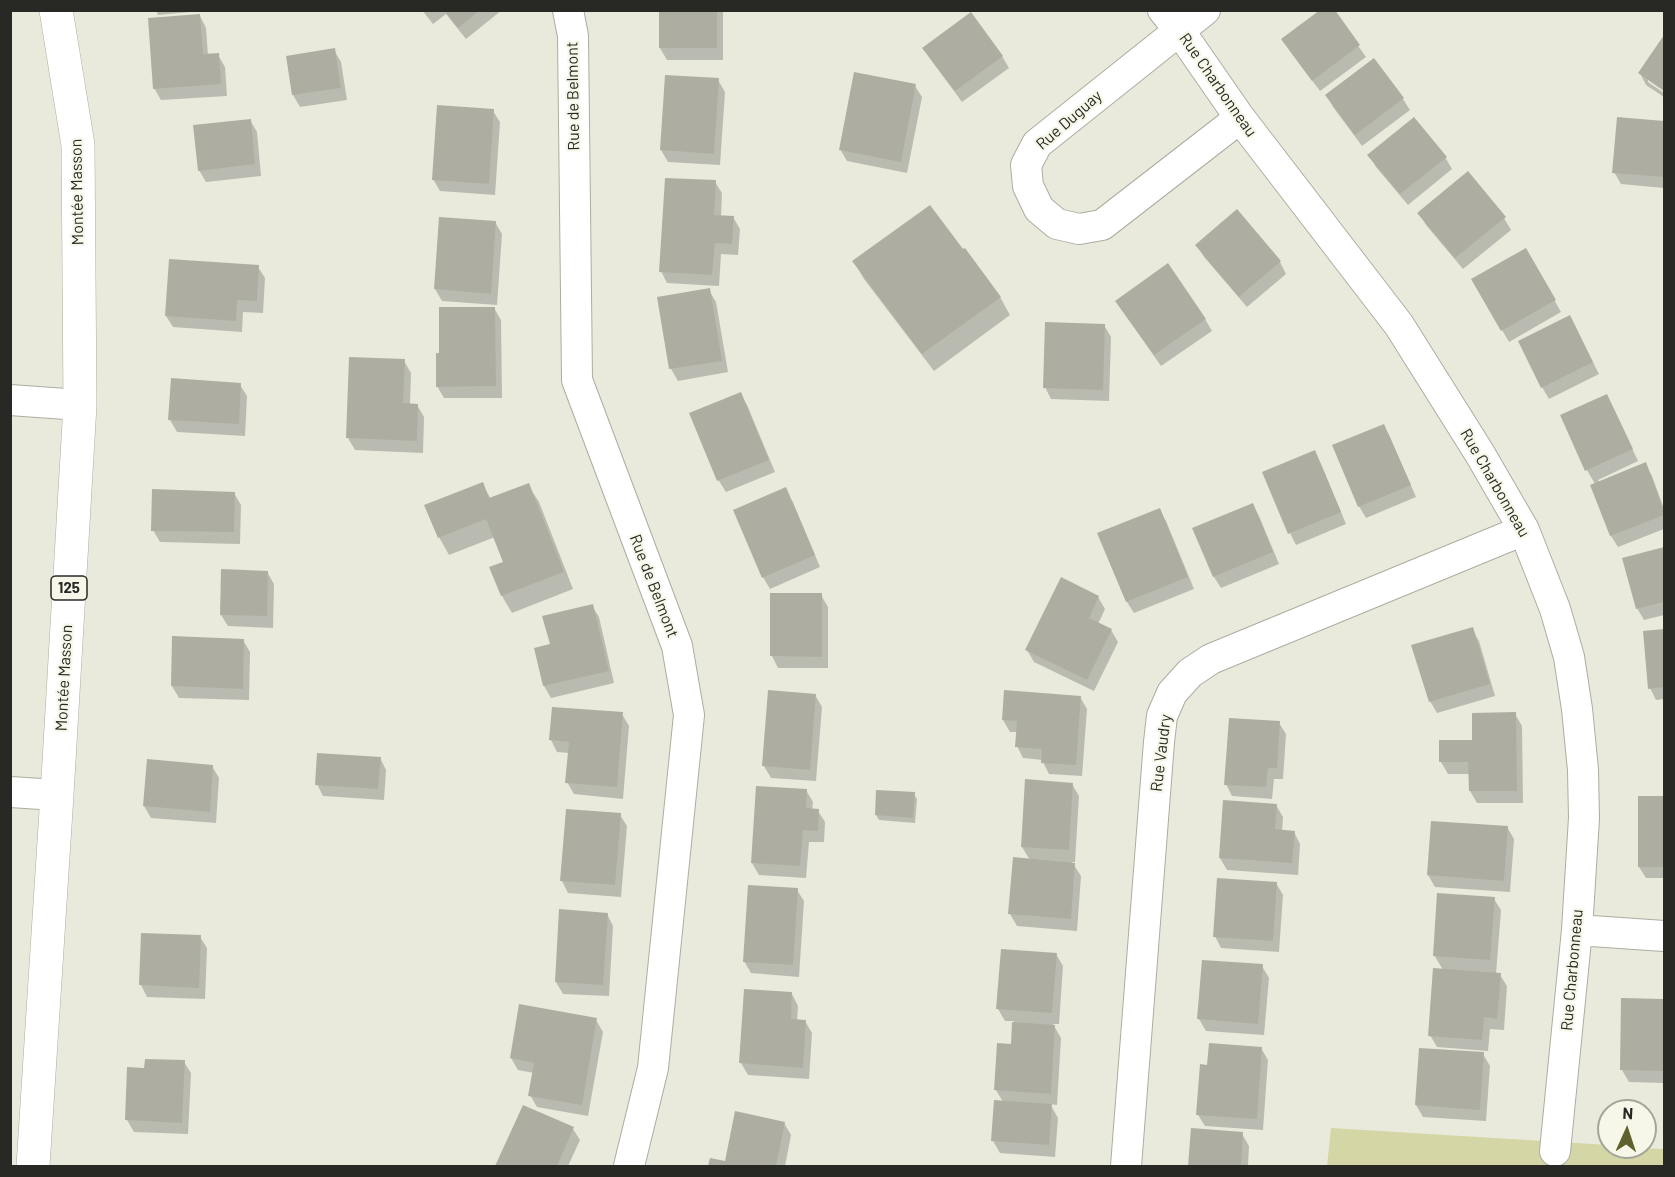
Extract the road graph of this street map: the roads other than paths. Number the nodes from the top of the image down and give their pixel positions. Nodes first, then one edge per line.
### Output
1 (56, 10) edge
2 (568, 10) edge
3 (1205, 10) edge
4 (1172, 20) edge
5 (1240, 117) junction
6 (10, 400) edge
7 (80, 405) junction
8 (1524, 530) junction
9 (10, 792) edge
10 (57, 795) junction
11 (1577, 930) junction
12 (1665, 936) edge
13 (1556, 1151) dead end
14 (33, 1167) edge
15 (629, 1167) edge
16 (1126, 1167) edge

1 - 7 main road, Montée Masson / 125
2 - 15 street, Rue de Belmont
3 - 4 street, Rue Duguay
4 - 5 street, Rue Charbonneau
4 - 5 street, Rue Duguay
5 - 8 street, Rue Charbonneau
6 - 7 street
7 - 10 main road, Montée Masson / 125
8 - 11 street, Rue Charbonneau
8 - 16 street, Rue Vaudry
9 - 10 street
10 - 14 main road, Montée Masson / 125
11 - 12 street
11 - 13 street, Rue Charbonneau

